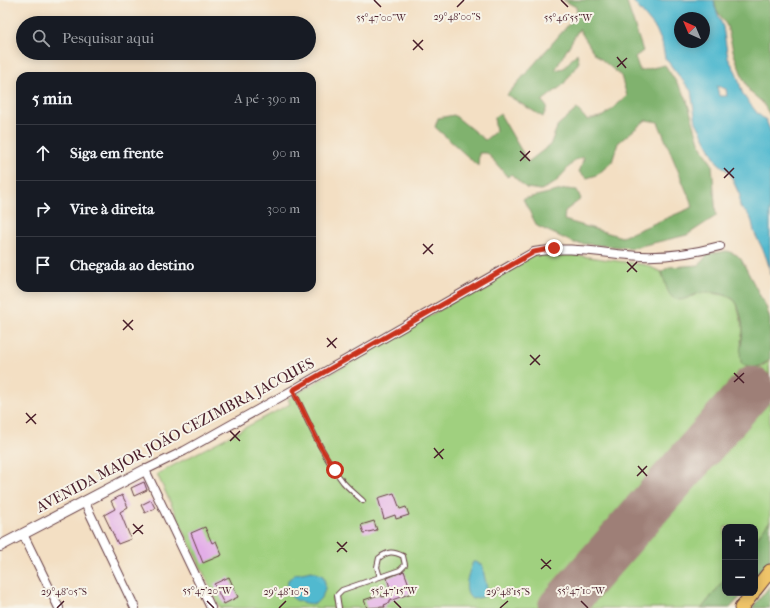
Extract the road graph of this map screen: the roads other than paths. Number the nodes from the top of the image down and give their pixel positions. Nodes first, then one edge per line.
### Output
1 (720, 246) dead end
2 (293, 390) junction
3 (145, 470) junction
4 (84, 501) junction
5 (363, 501) dead end
6 (23, 534) junction
7 (0, 546) edge
8 (770, 571) edge
9 (380, 577) junction
10 (758, 586) edge
11 (751, 596) edge
12 (59, 608) edge
13 (135, 608) edge
14 (211, 608) edge
15 (339, 608) edge
16 (741, 608) edge

1 - 2 street, AVENIDA MAJOR JOÃO CEZIMBRA JACQUES
2 - 3 street, AVENIDA MAJOR JOÃO CEZIMBRA JACQUES
2 - 5 lane
3 - 4 street, AVENIDA MAJOR JOÃO CEZIMBRA JACQUES
3 - 14 street
4 - 6 street, AVENIDA MAJOR JOÃO CEZIMBRA JACQUES
4 - 13 street
6 - 7 street, AVENIDA MAJOR JOÃO CEZIMBRA JACQUES
6 - 12 street
8 - 10 highway
9 - 9 lane
9 - 15 lane
11 - 16 highway

